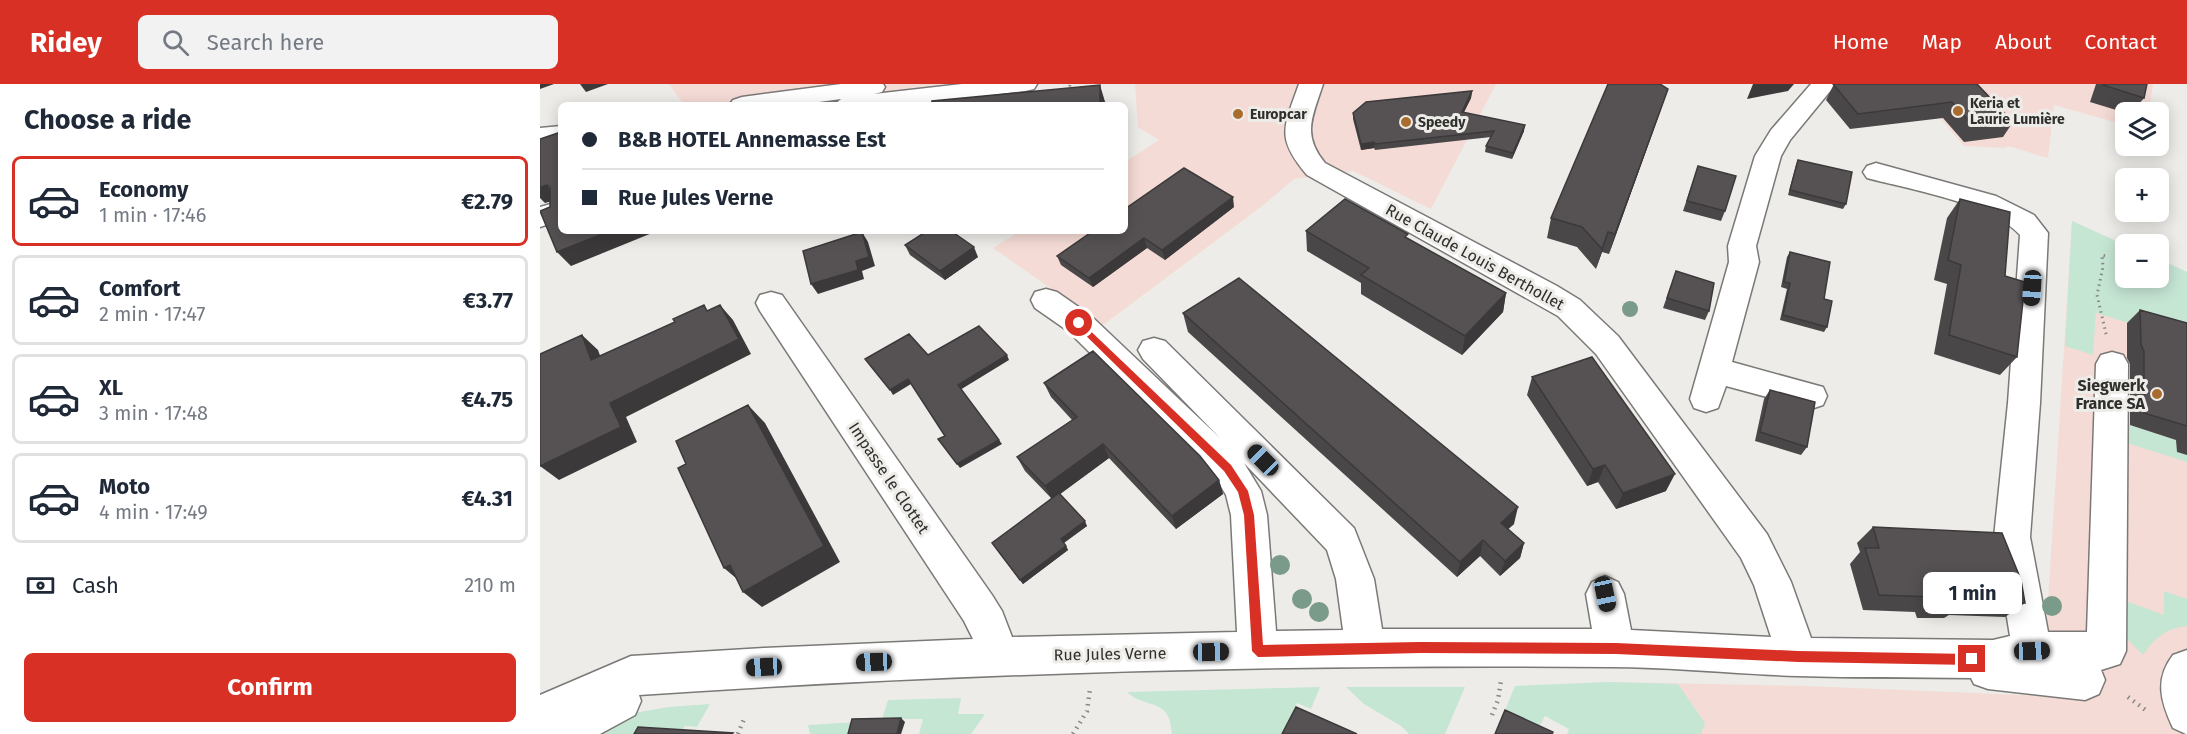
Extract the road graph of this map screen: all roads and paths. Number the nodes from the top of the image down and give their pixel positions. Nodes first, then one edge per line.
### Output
1 (898, 84) edge
2 (1025, 84) edge
3 (1070, 84) edge
4 (1311, 84) edge
5 (1810, 85) edge
6 (1069, 98) edge
7 (764, 102) edge
8 (872, 102) edge
9 (558, 123) edge
10 (540, 125) edge
11 (558, 134) edge
12 (540, 136) edge
13 (1876, 172) dead end
14 (558, 211) edge
15 (540, 218) edge
16 (1742, 246) junction
17 (2105, 256) dead end
18 (1046, 300) dead end
19 (771, 303) dead end
20 (1708, 326) edge
21 (1154, 350) dead end
22 (2114, 352) joint
23 (1811, 396) dead end
24 (1605, 594) dead end
25 (1616, 648) junction
26 (1364, 649) junction
27 (1258, 651) junction
28 (2045, 651) junction
29 (998, 657) junction
30 (1798, 657) junction
31 (1867, 658) junction
32 (2187, 669) edge
33 (664, 674) junction
34 (1500, 680) dead end
35 (2085, 680) dead end
36 (1090, 688) dead end
37 (2187, 714) edge
38 (1492, 715) dead end
39 (540, 716) edge
40 (744, 719) dead end
41 (566, 734) edge
42 (738, 734) edge
43 (1073, 734) edge

1 - 7 street
2 - 8 street
3 - 6 path
4 - 30 street, Rue Claude Louis Berthollet
5 - 16 street
9 - 10 street
11 - 12 street
13 - 28 street
14 - 15 street
16 - 20 street
16 - 23 street
17 - 22 path
18 - 27 street
19 - 29 street, Impasse le Clottet
21 - 26 street
22 - 28 street, Rue Jules Verne
24 - 25 street
25 - 26 street, Rue Jules Verne
25 - 30 street, Rue Jules Verne
26 - 27 street, Rue Jules Verne
27 - 29 street, Rue Jules Verne
28 - 31 street, Rue Jules Verne
29 - 33 street, Rue Jules Verne
30 - 31 street, Rue Jules Verne
31 - 35 street
32 - 37 street
33 - 39 street, Rue Jules Verne
33 - 41 street, Rue Jules Verne
34 - 38 path
36 - 43 path
40 - 42 path

